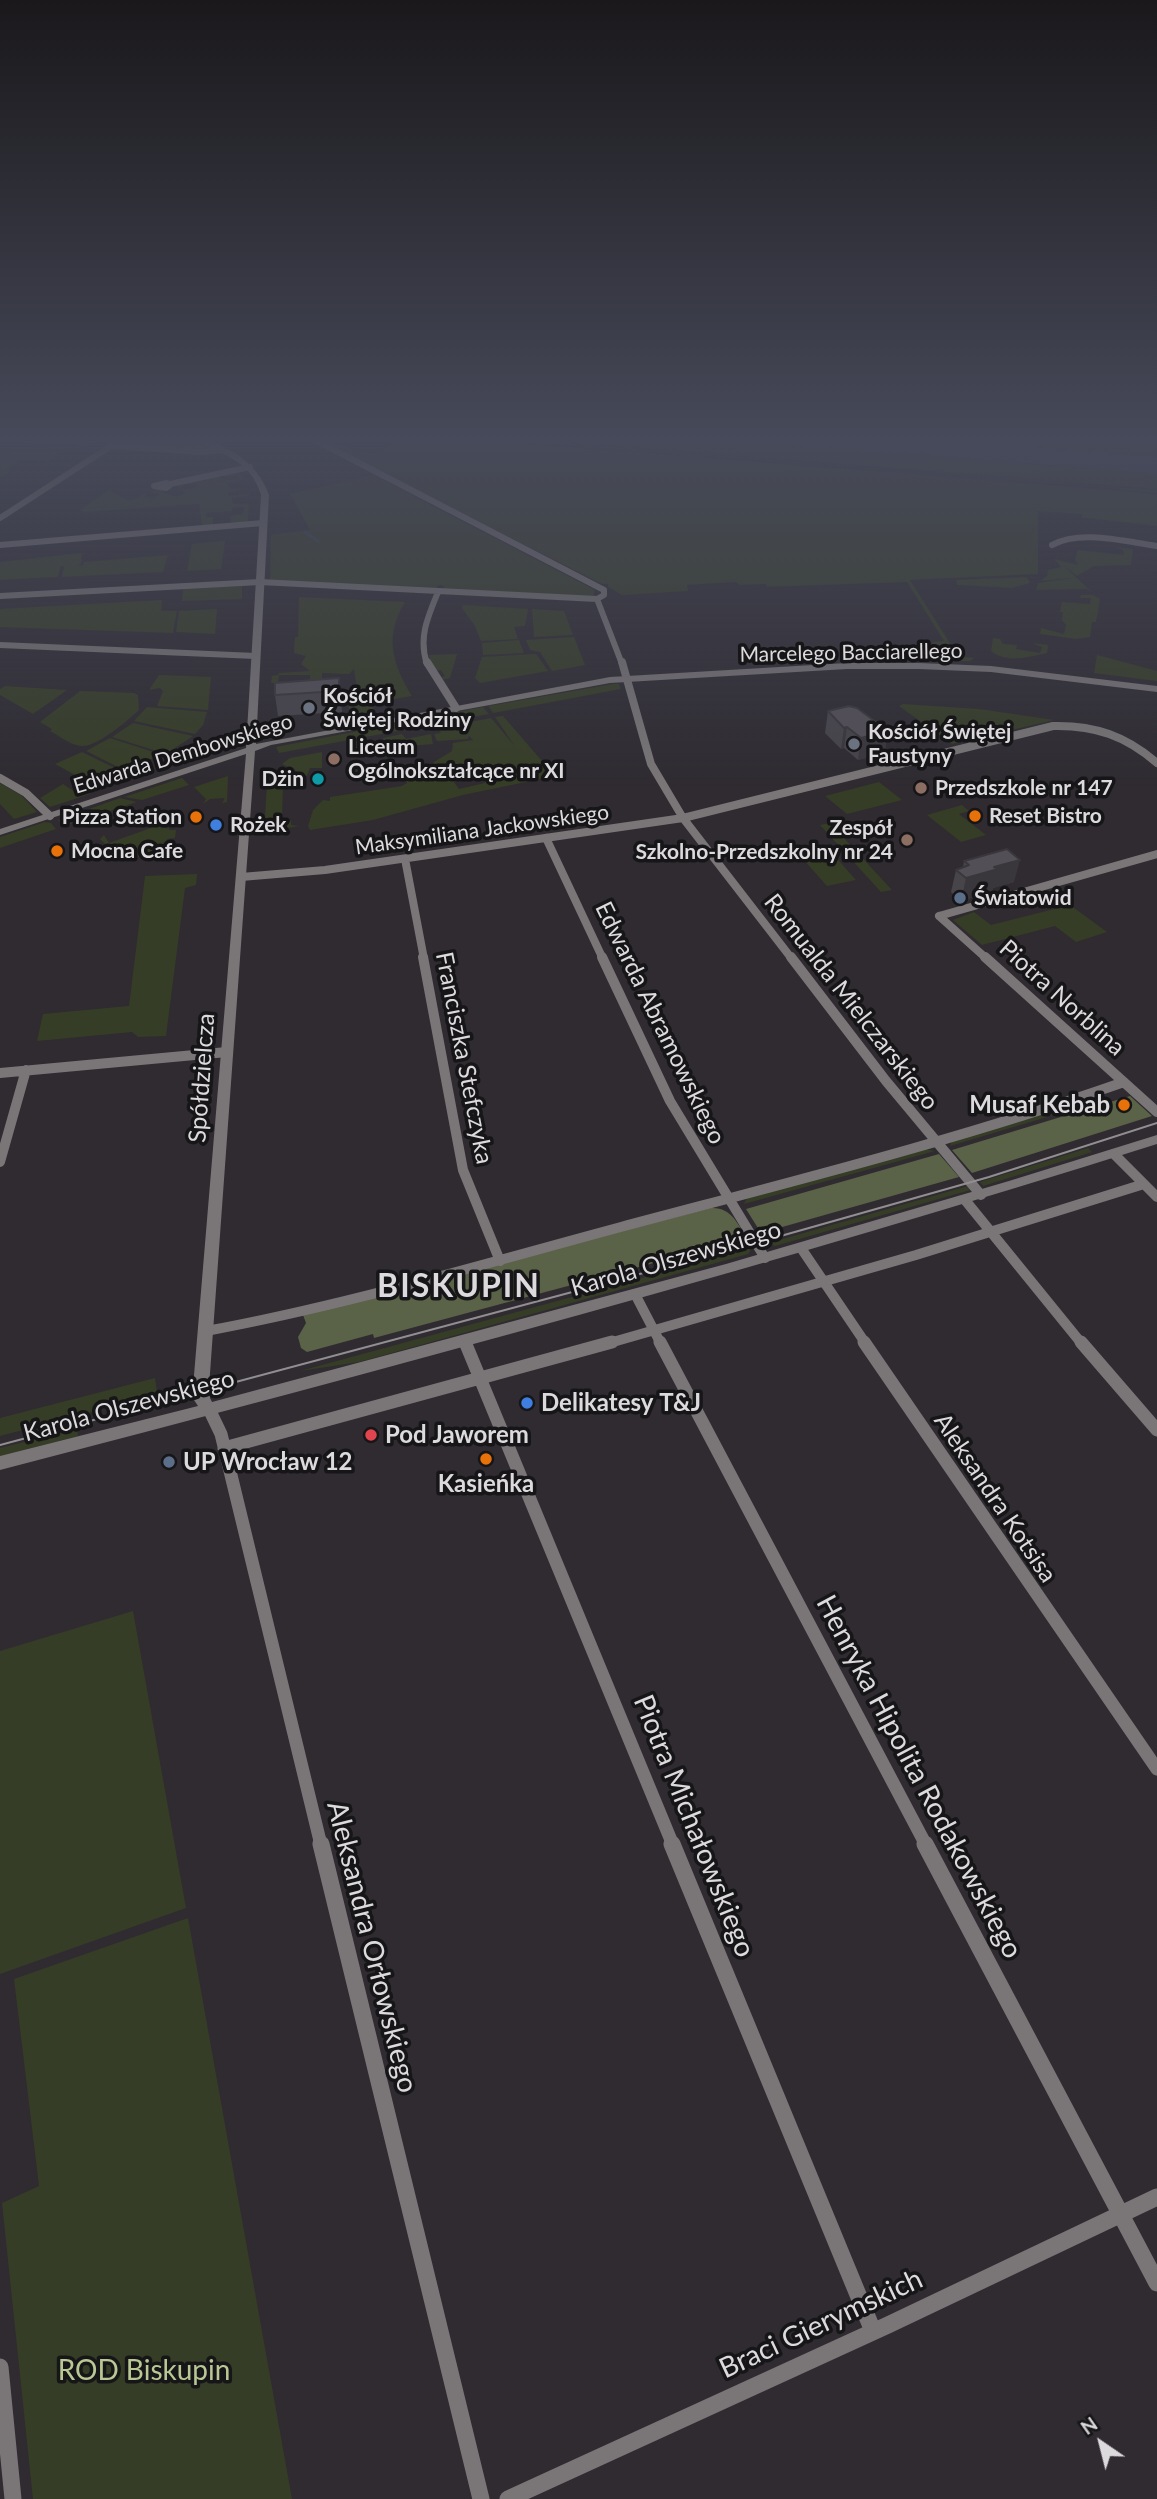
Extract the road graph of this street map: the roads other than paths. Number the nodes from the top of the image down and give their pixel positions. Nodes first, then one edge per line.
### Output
1 (261, 554) edge
2 (533, 554) edge
3 (260, 582) junction
4 (438, 592) junction
5 (0, 596) edge
6 (597, 599) junction
7 (0, 645) edge
8 (256, 656) junction
9 (628, 679) junction
10 (1157, 690) edge
11 (456, 708) junction
12 (250, 750) junction
13 (1157, 763) edge
14 (0, 778) edge
15 (50, 816) junction
16 (683, 818) junction
17 (0, 832) edge
18 (546, 838) junction
19 (1157, 854) edge
20 (405, 859) junction
21 (241, 877) junction
22 (227, 1052) junction
23 (26, 1070) junction
24 (0, 1073) edge
25 (1124, 1083) junction
26 (1157, 1112) edge
27 (1157, 1139) edge
28 (936, 1141) junction
29 (1114, 1154) junction
30 (0, 1162) edge
31 (1144, 1184) junction
32 (981, 1195) junction
33 (1157, 1197) edge
34 (728, 1199) junction
35 (965, 1200) junction
36 (990, 1233) junction
37 (801, 1248) junction
38 (765, 1258) junction
39 (500, 1261) junction
40 (824, 1281) junction
41 (635, 1294) junction
42 (654, 1330) junction
43 (206, 1331) junction
44 (466, 1340) junction
45 (481, 1378) junction
46 (209, 1409) junction
47 (1157, 1430) edge
48 (224, 1448) junction
49 (0, 1463) edge
50 (1157, 1769) edge
51 (1157, 2197) edge
52 (1121, 2214) junction
53 (1157, 2283) edge
54 (873, 2331) junction
55 (0, 2367) edge
56 (13, 2499) edge
57 (481, 2499) edge
58 (508, 2499) edge

1 - 3 street, Spółdzielcza
2 - 6 street, Romualda Mielczarskiego
3 - 4 street
3 - 5 street
3 - 8 street, Spółdzielcza
4 - 6 street
4 - 11 street
6 - 9 street, Romualda Mielczarskiego
7 - 8 street
8 - 12 street, Spółdzielcza
9 - 10 street, Marcelego Bacciarellego
9 - 11 street, Edwarda Dembowskiego
9 - 16 street, Romualda Mielczarskiego
11 - 12 street, Edwarda Dembowskiego
12 - 15 street, Edwarda Dembowskiego
12 - 21 street, Spółdzielcza
13 - 16 street, Maksymiliana Jackowskiego
14 - 15 street
15 - 17 street, Edwarda Dembowskiego
16 - 18 street, Maksymiliana Jackowskiego
16 - 28 street, Romualda Mielczarskiego
18 - 20 street, Maksymiliana Jackowskiego
18 - 34 street, Edwarda Abramowskiego
19 - 25 street, Piotra Norblina
20 - 21 street, Maksymiliana Jackowskiego
20 - 39 street, Franciszka Stefczyka
21 - 22 street, Spółdzielcza
22 - 23 street
22 - 43 street, Spółdzielcza
23 - 24 street
23 - 30 street
25 - 26 street, Piotra Norblina
25 - 28 street, Karola Olszewskiego
27 - 29 street, Karola Olszewskiego
28 - 32 street, Romualda Mielczarskiego
28 - 34 street, Karola Olszewskiego
29 - 31 street
29 - 32 street, Karola Olszewskiego
31 - 33 street
31 - 36 street
32 - 35 street, Karola Olszewskiego
34 - 38 street, Edwarda Abramowskiego
34 - 39 street, Karola Olszewskiego
35 - 36 street
35 - 37 street, Karola Olszewskiego
36 - 40 street
36 - 47 street
37 - 38 street, Karola Olszewskiego
37 - 40 street, Aleksandra Kotsisa
38 - 41 street, Karola Olszewskiego
39 - 43 street, Karola Olszewskiego
40 - 42 street
40 - 50 street, Aleksandra Kotsisa
41 - 42 street, Henryka Hipolita Rodakowskiego
41 - 44 street, Karola Olszewskiego
42 - 45 street
42 - 52 street, Henryka Hipolita Rodakowskiego
43 - 46 street, Spółdzielcza
44 - 45 street, Piotra Michałowskiego
44 - 46 street, Karola Olszewskiego
45 - 48 street
45 - 54 street, Piotra Michałowskiego
46 - 48 street, Aleksandra Orłowskiego
46 - 49 street, Karola Olszewskiego
48 - 57 street, Aleksandra Orłowskiego
51 - 52 street, Braci Gierymskich
52 - 53 street, Henryka Hipolita Rodakowskiego
52 - 54 street, Braci Gierymskich
54 - 58 street, Braci Gierymskich
55 - 56 street

